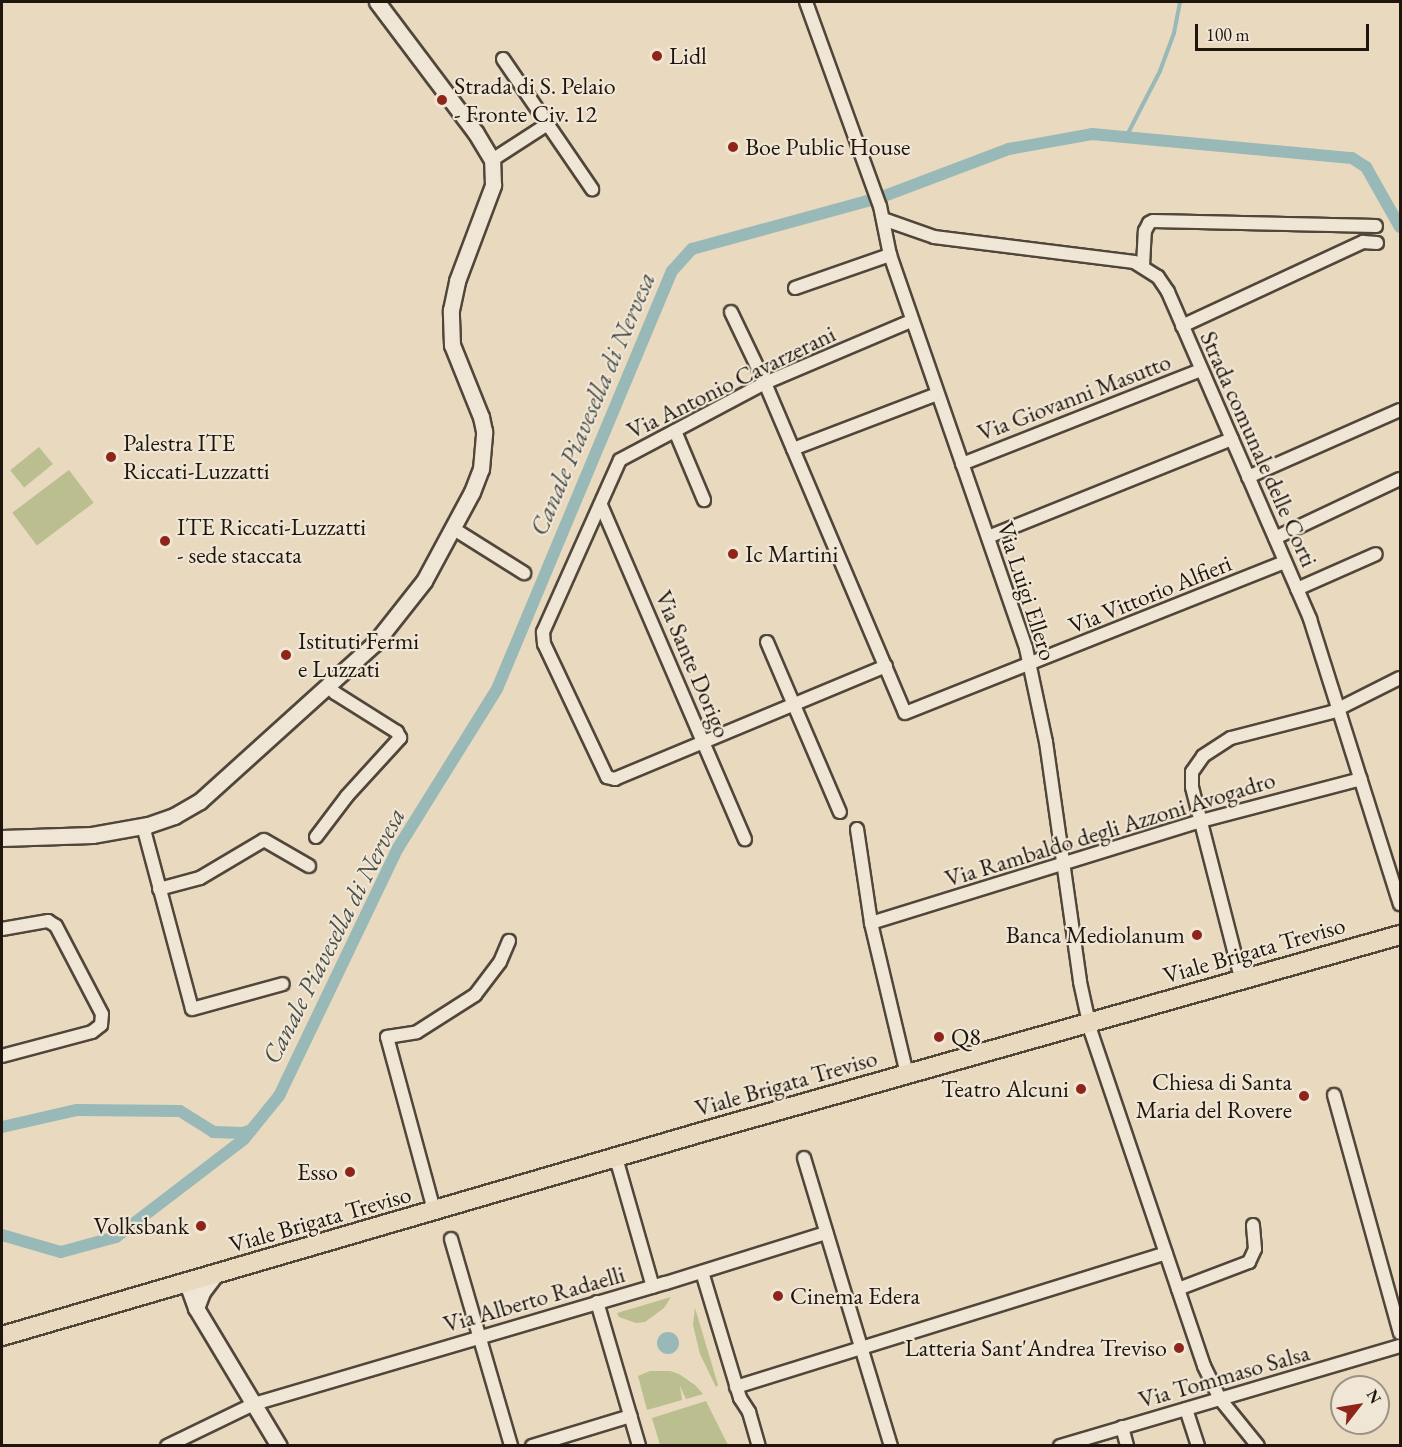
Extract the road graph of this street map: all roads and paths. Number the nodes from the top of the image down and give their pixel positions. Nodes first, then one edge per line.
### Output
1 (377, 2) edge
2 (806, 2) edge
3 (502, 59) dead end
4 (546, 125) junction
5 (492, 160) junction
6 (592, 189) dead end
7 (883, 219) junction
8 (1376, 226) dead end
9 (1377, 243) dead end
10 (890, 255) junction
11 (1143, 266) junction
12 (795, 288) dead end
13 (730, 312) dead end
14 (912, 321) junction
15 (1182, 326) junction
16 (1201, 370) junction
17 (765, 383) junction
18 (937, 394) junction
19 (1401, 410) edge
20 (675, 431) junction
21 (1232, 439) junction
22 (793, 449) junction
23 (962, 464) junction
24 (1248, 477) junction
25 (1401, 479) edge
26 (704, 500) dead end
27 (602, 505) junction
28 (454, 529) junction
29 (988, 537) junction
30 (1275, 538) junction
31 (1376, 554) dead end
32 (1285, 562) junction
33 (524, 573) dead end
34 (1297, 589) junction
35 (767, 642) dead end
36 (1031, 665) junction
37 (886, 666) junction
38 (1401, 678) edge
39 (329, 687) junction
40 (793, 704) junction
41 (1340, 709) junction
42 (703, 740) junction
43 (1361, 778) junction
44 (840, 812) dead end
45 (1201, 821) junction
46 (143, 826) junction
47 (857, 829) dead end
48 (316, 837) dead end
49 (2, 838) edge
50 (745, 839) dead end
51 (1063, 863) junction
52 (309, 866) dead end
53 (159, 889) junction
54 (1401, 904) edge
55 (871, 923) junction
56 (2, 929) edge
57 (1401, 934) edge
58 (509, 941) dead end
59 (1241, 978) junction
60 (283, 984) dead end
61 (1088, 1022) junction
62 (2, 1056) edge
63 (907, 1074) junction
64 (1334, 1095) dead end
65 (616, 1158) junction
66 (804, 1158) dead end
67 (434, 1210) junction
68 (1253, 1225) dead end
69 (826, 1233) junction
70 (451, 1239) dead end
71 (1166, 1253) junction
72 (702, 1272) junction
73 (214, 1275) junction
74 (187, 1283) junction
75 (653, 1287) junction
76 (1178, 1289) junction
77 (597, 1302) junction
78 (196, 1308) junction
79 (1401, 1333) edge
80 (2, 1336) edge
81 (480, 1336) junction
82 (1401, 1346) edge
83 (862, 1350) junction
84 (736, 1387) junction
85 (1220, 1399) junction
86 (254, 1404) junction
87 (1186, 1409) junction
88 (631, 1416) junction
89 (1122, 1427) junction
90 (167, 1446) edge
91 (279, 1446) edge
92 (511, 1446) edge
93 (532, 1446) edge
94 (639, 1446) edge
95 (759, 1446) edge
96 (891, 1446) edge
97 (1060, 1446) edge
98 (1127, 1446) edge
99 (1198, 1446) edge
100 (1258, 1446) edge

1 - 5 street
2 - 7 street, Via Luigi Ellero
3 - 4 street
4 - 5 street
4 - 6 street
5 - 28 street
7 - 10 street, Via Luigi Ellero
7 - 11 street
8 - 11 street
9 - 15 street, Strada comunale delle Corti
10 - 12 street
10 - 14 street, Via Luigi Ellero
11 - 15 street, Strada comunale delle Corti
13 - 17 street
14 - 17 street, Via Antonio Cavarzerani
14 - 18 street, Via Luigi Ellero
15 - 16 street, Strada comunale delle Corti
16 - 21 street, Strada comunale delle Corti
16 - 23 street, Via Giovanni Masutto
17 - 20 street, Via Antonio Cavarzerani
17 - 22 street
18 - 22 street
18 - 23 street, Via Luigi Ellero
19 - 24 street
20 - 26 street
20 - 27 street, Via Antonio Cavarzerani
21 - 24 street, Strada comunale delle Corti
21 - 29 street
22 - 37 street
23 - 29 street, Via Luigi Ellero
24 - 30 street, Strada comunale delle Corti
25 - 30 street
27 - 42 street, Via Sante Dorigo
27 - 42 street, Via Antonio Cavarzerani
28 - 33 street
28 - 39 street
29 - 36 street, Via Luigi Ellero
30 - 32 street, Strada comunale delle Corti
31 - 34 street, Strada comunale delle Corti
32 - 34 street, Strada comunale delle Corti
32 - 36 street, Via Vittorio Alfieri
34 - 41 street, Strada comunale delle Corti
35 - 40 street
36 - 37 street, Via Vittorio Alfieri
36 - 51 street, Via Luigi Ellero
37 - 40 street
38 - 41 street
39 - 46 street
39 - 48 street
40 - 42 street
40 - 44 street
41 - 43 street, Strada comunale delle Corti
41 - 45 street
42 - 50 street, Via Sante Dorigo
43 - 45 street, Via Rambaldo degli Azzoni Avogadro
43 - 54 street, Strada comunale delle Corti
45 - 51 street, Via Rambaldo degli Azzoni Avogadro
45 - 59 street
46 - 49 street
46 - 53 street
47 - 55 street
51 - 55 street, Via Rambaldo degli Azzoni Avogadro
51 - 61 street, Via Luigi Ellero
52 - 53 street
53 - 60 street
55 - 63 street
56 - 62 street
57 - 59 main road, Viale Brigata Treviso
58 - 67 street
59 - 61 main road, Viale Brigata Treviso
61 - 63 main road, Viale Brigata Treviso
61 - 71 street, Via Luigi Ellero
63 - 65 main road, Viale Brigata Treviso
64 - 79 street
65 - 67 main road, Viale Brigata Treviso
65 - 75 street
66 - 69 street
67 - 73 main road, Viale Brigata Treviso
68 - 76 street
69 - 72 street, Via Alberto Radaelli
69 - 83 street
70 - 81 street
71 - 76 street, Via Luigi Ellero
71 - 83 street
72 - 75 street, Via Alberto Radaelli
72 - 84 street
73 - 74 main road, Viale Brigata Treviso
73 - 78 street
74 - 78 street
74 - 80 main road, Viale Brigata Treviso
75 - 77 street, Via Alberto Radaelli
76 - 85 street, Via Luigi Ellero
77 - 81 street, Via Alberto Radaelli
77 - 88 street
78 - 86 street
81 - 86 street, Via Alberto Radaelli
81 - 92 street
82 - 85 street, Via Tommaso Salsa
83 - 84 street
83 - 96 street
84 - 95 street
85 - 87 street, Via Tommaso Salsa
85 - 100 street, Via Luigi Ellero
86 - 90 street, Via Alberto Radaelli
86 - 91 street
87 - 89 street, Via Tommaso Salsa
87 - 99 street
88 - 93 street
88 - 94 street
89 - 97 street, Via Tommaso Salsa
89 - 98 street

